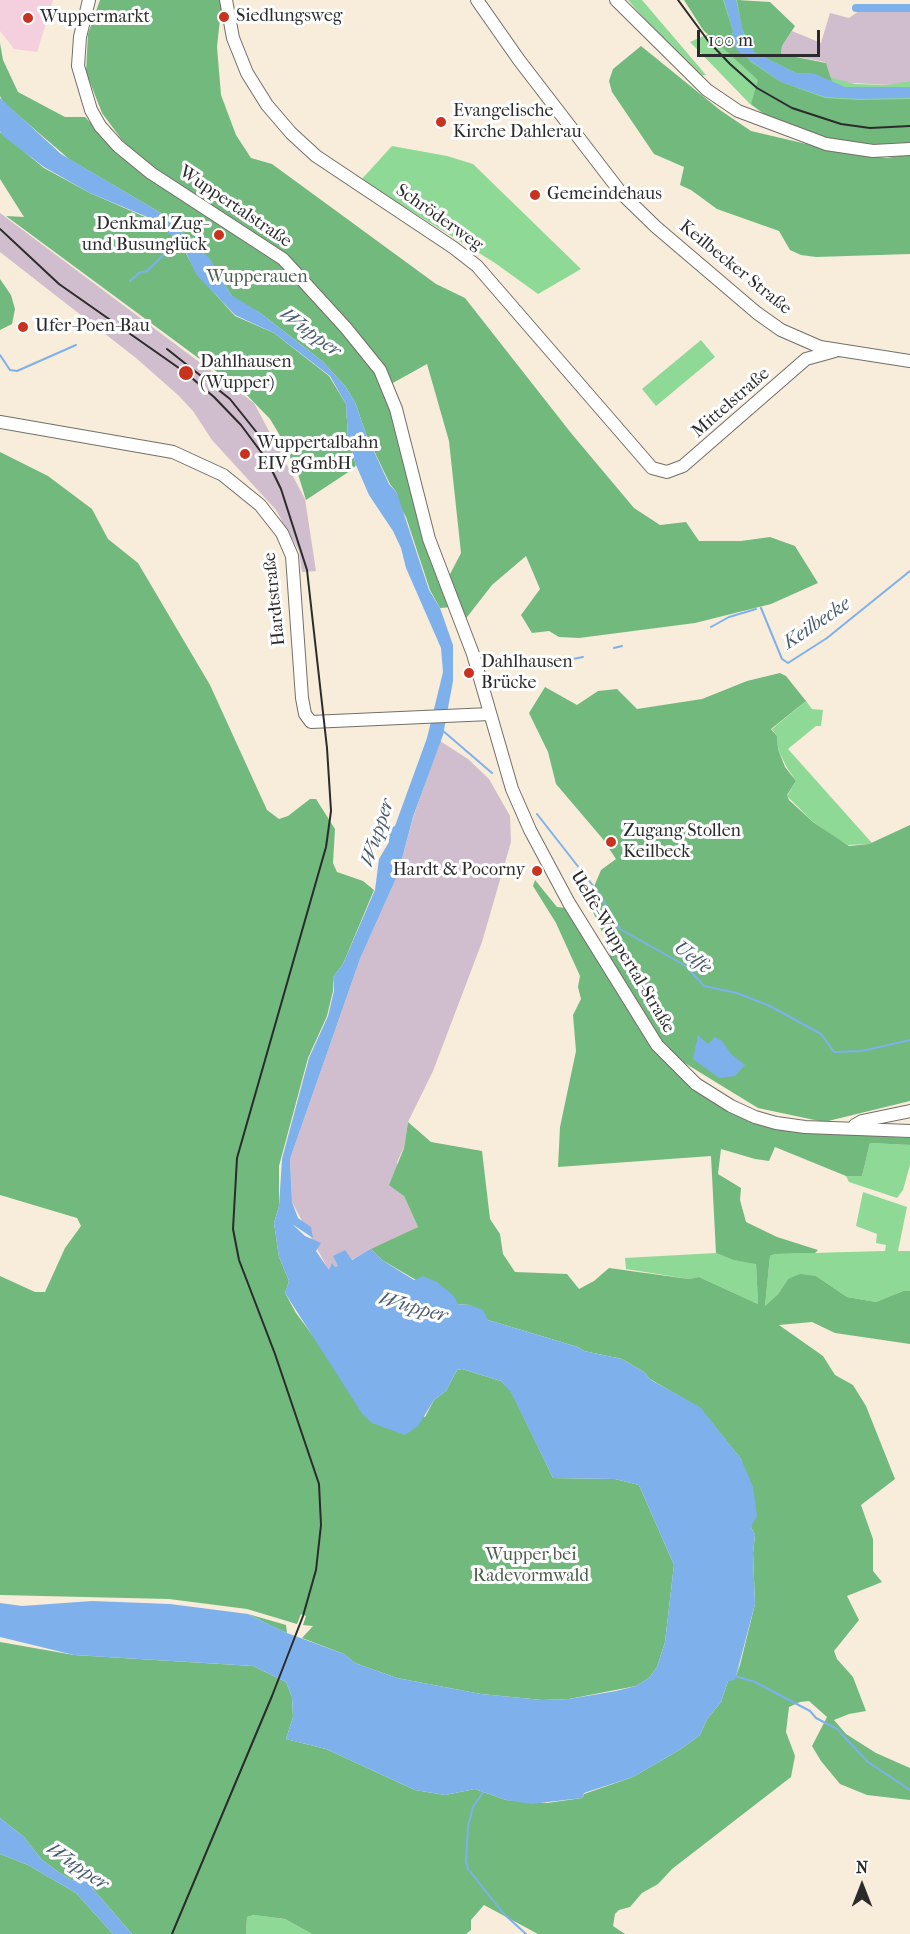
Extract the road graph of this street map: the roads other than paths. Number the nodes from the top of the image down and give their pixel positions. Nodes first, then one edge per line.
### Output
1 (89, 0) edge
2 (226, 0) edge
3 (477, 0) edge
4 (616, 0) edge
5 (910, 149) edge
6 (794, 336) junction
7 (835, 351) junction
8 (910, 360) edge
9 (801, 364) junction
10 (0, 422) edge
11 (648, 465) joint
12 (490, 714) junction
13 (910, 1112) edge
14 (855, 1129) junction
15 (910, 1131) edge

1 - 12 main road, Wuppertalstraße
2 - 11 main road, Schröderweg
3 - 6 main road, Keilbecker Straße
4 - 5 main road
6 - 7 main road, Keilbecker Straße
6 - 9 main road, Keilbecker Straße
7 - 8 main road, Keilbecker Straße
7 - 9 main road, Mittelstraße
9 - 11 main road, Mittelstraße
10 - 12 main road, Hardtstraße
12 - 14 main road, Uelfe-Wuppertal-Straße
13 - 14 main road, Uelfe-Wuppertal-Straße
14 - 15 main road

